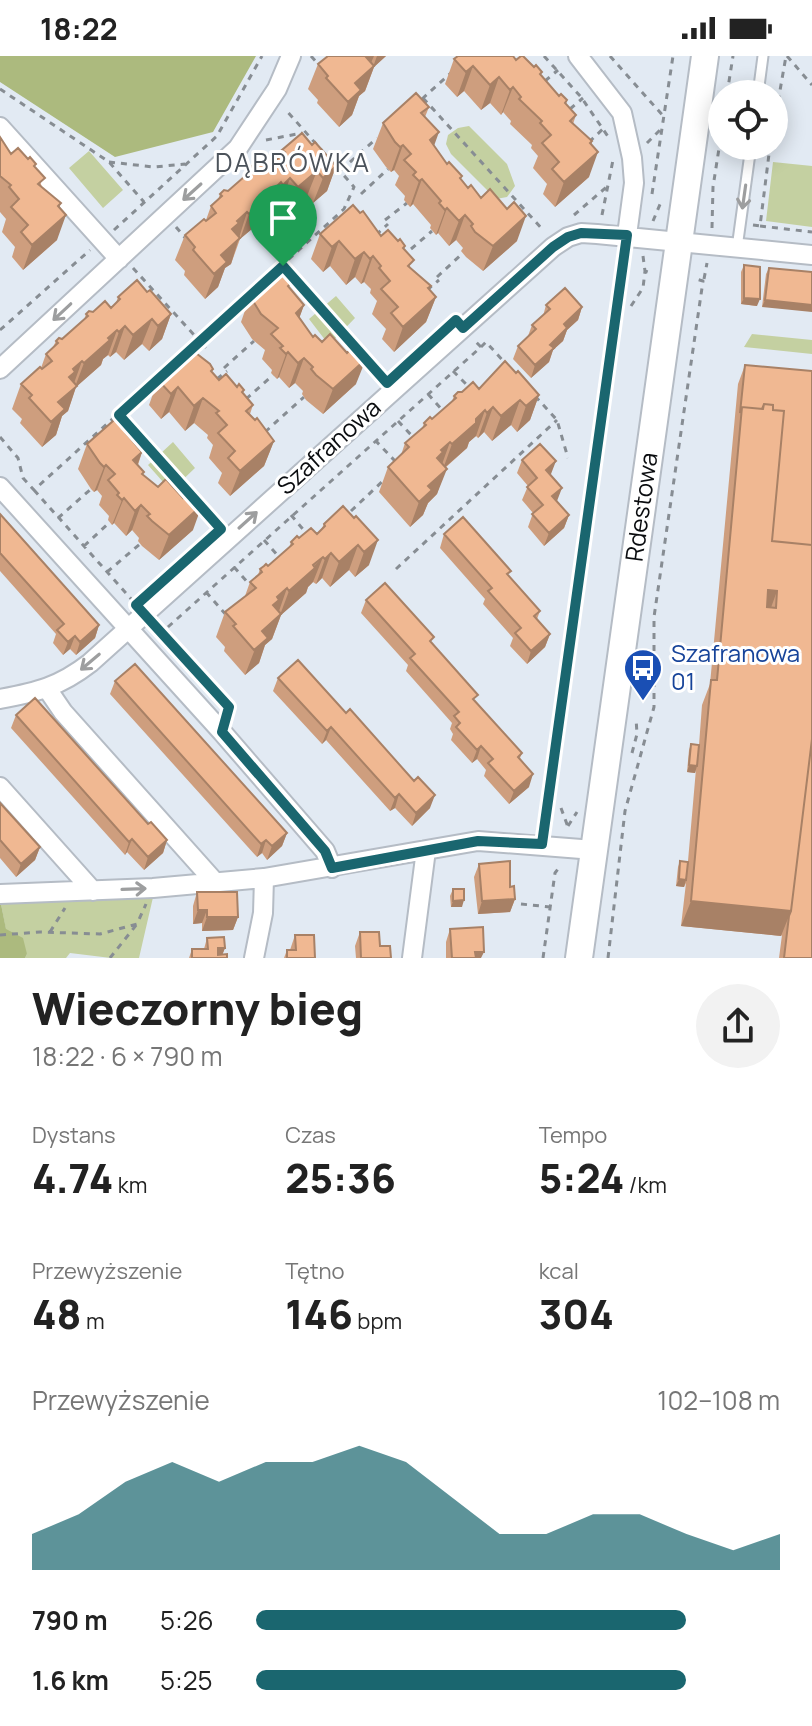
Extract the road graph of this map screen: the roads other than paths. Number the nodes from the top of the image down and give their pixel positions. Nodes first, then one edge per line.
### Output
1 (291, 56) edge
2 (578, 56) edge
3 (705, 56) edge
4 (763, 56) edge
5 (760, 80) edge
6 (0, 127) edge
7 (749, 160) edge
8 (627, 235) junction
9 (679, 242) junction
10 (737, 248) junction
11 (812, 255) edge
12 (114, 263) junction
13 (0, 369) edge
14 (0, 487) edge
15 (128, 629) junction
16 (48, 690) junction
17 (0, 699) edge
18 (0, 787) edge
19 (542, 844) junction
20 (426, 850) junction
21 (594, 850) junction
22 (332, 868) junction
23 (264, 878) junction
24 (214, 881) junction
25 (85, 891) junction
26 (0, 894) edge
27 (254, 958) edge
28 (412, 958) edge
29 (579, 958) edge

1 -> 12 street
2 - 8 street
3 - 9 street, Rdestowa
4 - 5 lane
6 - 12 street
7 -> 10 lane
8 - 9 street, Szafranowa
15 -> 8 street, Szafranowa
8 - 19 lane
9 - 10 street, Szafranowa
9 - 21 street, Rdestowa
10 - 11 street, Szafranowa
12 -> 13 street
14 - 15 street
15 -> 16 street, Szafranowa
15 - 22 street
16 - 17 street, Szafranowa
16 - 24 street
18 - 25 street
19 - 20 street
19 - 21 street
20 - 22 street
20 - 28 street
21 - 29 street, Rdestowa
22 - 23 street
23 - 24 street
23 - 27 street
25 -> 24 street
25 - 26 street

